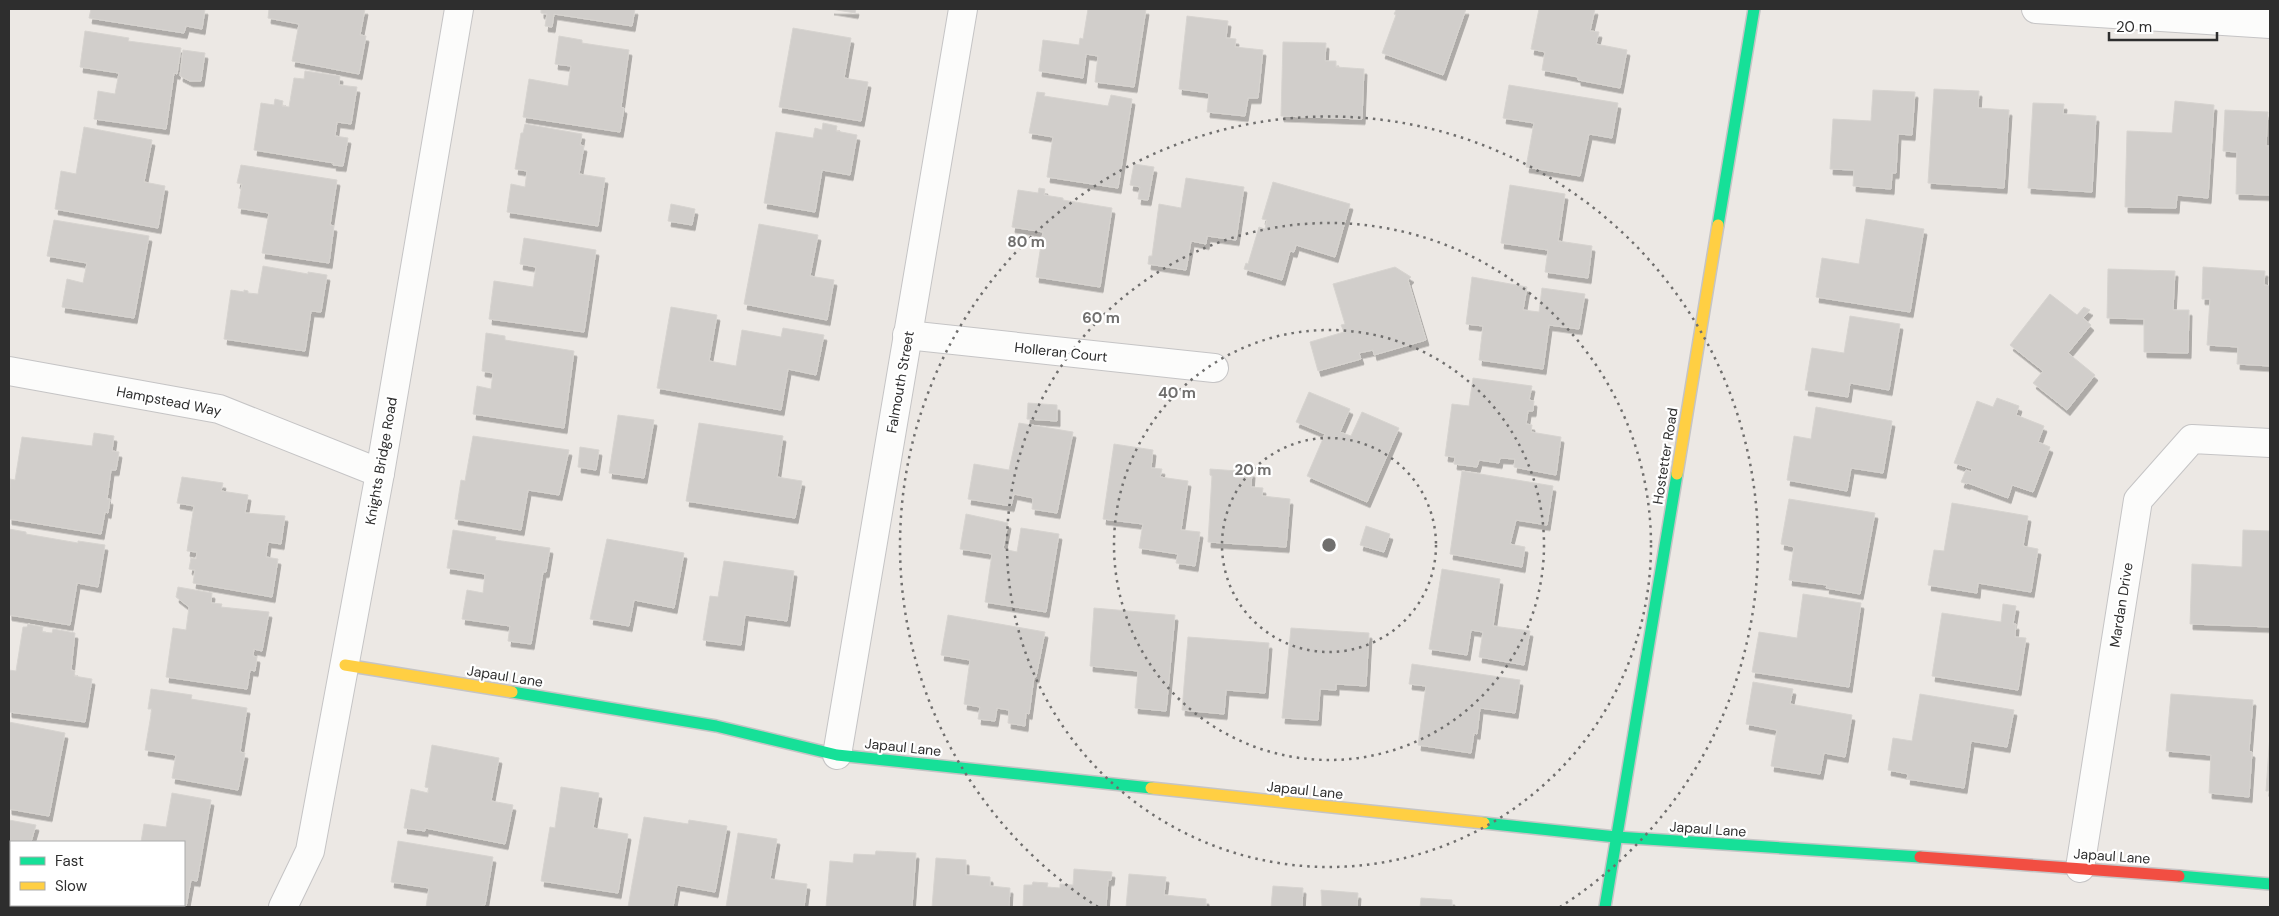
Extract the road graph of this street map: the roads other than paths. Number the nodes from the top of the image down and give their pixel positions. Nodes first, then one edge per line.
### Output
1 (459, 9) edge
2 (963, 9) edge
3 (1754, 9) edge
4 (2036, 9) edge
5 (2270, 24) edge
6 (907, 336) junction
7 (1214, 368) dead end
8 (9, 371) edge
9 (2270, 444) edge
10 (380, 473) junction
11 (345, 665) junction
12 (836, 755) junction
13 (1616, 837) junction
14 (2080, 868) junction
15 (2270, 884) edge
16 (283, 907) edge
17 (1605, 907) edge

1 - 10 street, Knights Bridge Road
2 - 6 street, Falmouth Street
3 - 13 street, Hostetter Road
4 - 5 street
6 - 7 street, Holleran Court
6 - 12 street, Falmouth Street
8 - 10 street, Hampstead Way
9 - 14 street, Mardan Drive
10 - 11 street, Knights Bridge Road
11 - 12 street, Japaul Lane
11 - 16 street, Knights Bridge Road
12 - 13 street, Japaul Lane
13 - 14 street, Japaul Lane
13 - 17 street, Hostetter Road
14 - 15 street, Japaul Lane

